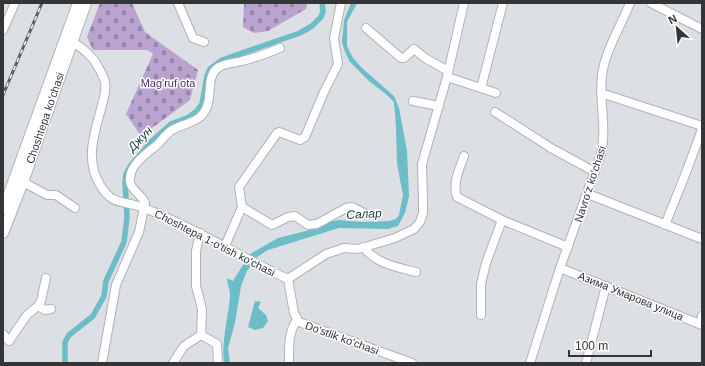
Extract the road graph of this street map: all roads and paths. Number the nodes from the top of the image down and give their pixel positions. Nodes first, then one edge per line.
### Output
1 (15, 3) edge
2 (78, 3) edge
3 (86, 3) edge
4 (178, 3) edge
5 (341, 3) edge
6 (464, 3) edge
7 (503, 3) edge
8 (630, 3) edge
9 (651, 3) edge
10 (366, 28) dead end
11 (702, 29) edge
12 (3, 30) edge
13 (69, 40) junction
14 (204, 42) dead end
15 (280, 48) dead end
16 (447, 74) junction
17 (481, 88) junction
18 (50, 93) junction
19 (496, 93) dead end
20 (601, 93) junction
21 (413, 101) dead end
22 (439, 106) junction
23 (495, 112) dead end
24 (702, 127) edge
25 (464, 156) dead end
26 (595, 172) junction
27 (23, 182) junction
28 (588, 194) junction
29 (141, 207) junction
30 (242, 207) junction
31 (75, 208) dead end
32 (3, 210) edge
33 (366, 214) dead end
34 (502, 220) junction
35 (665, 225) junction
36 (3, 233) edge
37 (200, 233) junction
38 (702, 239) edge
39 (225, 246) junction
40 (363, 247) junction
41 (568, 247) junction
42 (560, 268) junction
43 (416, 272) dead end
44 (46, 278) dead end
45 (288, 279) junction
46 (606, 286) junction
47 (38, 306) junction
48 (51, 309) dead end
49 (481, 315) dead end
50 (297, 320) junction
51 (701, 322) edge
52 (3, 334) edge
53 (201, 335) junction
54 (102, 363) edge
55 (173, 363) edge
56 (218, 363) edge
57 (289, 363) edge
58 (412, 363) edge
59 (530, 363) edge
60 (586, 363) edge

1 - 12 street
2 - 13 main road, Choshtepa ko'chasi
3 - 13 main road, Choshtepa ko'chasi
4 - 14 street
5 - 30 street
6 - 16 street
7 - 17 street
8 - 20 street, Navro'z ko'chasi
9 - 11 street
10 - 16 street
13 - 18 main road, Choshtepa ko'chasi
13 - 29 street, Choshtepa 1-o'tish ko'chasi
15 - 29 street
16 - 17 street
16 - 22 street
17 - 19 street
18 - 27 main road, Choshtepa ko'chasi
18 - 32 main road, Choshtepa ko'chasi
20 - 24 street
20 - 26 street, Navro'z ko'chasi
21 - 22 street
22 - 40 street
23 - 26 street
24 - 35 street
25 - 34 street
26 - 28 street, Navro'z ko'chasi
27 - 31 street
27 - 36 main road, Choshtepa ko'chasi
28 - 35 street
28 - 41 street, Navro'z ko'chasi
29 - 37 street, Choshtepa 1-o'tish ko'chasi
29 - 54 street
30 - 33 street
30 - 39 street
34 - 41 street
34 - 49 street
35 - 38 street
37 - 39 street, Choshtepa 1-o'tish ko'chasi
37 - 53 street
39 - 45 street, Choshtepa 1-o'tish ko'chasi
40 - 43 street
40 - 45 street
41 - 42 street, Navro'z ko'chasi
42 - 46 street, Азима Умарова улица
42 - 59 street, Navro'z ko'chasi
44 - 47 street
45 - 50 street
46 - 51 street, Азима Умарова улица
46 - 60 street
47 - 48 street
47 - 52 street
50 - 57 street
50 - 58 street, Do'stlik ko'chasi
53 - 55 street
53 - 56 street

